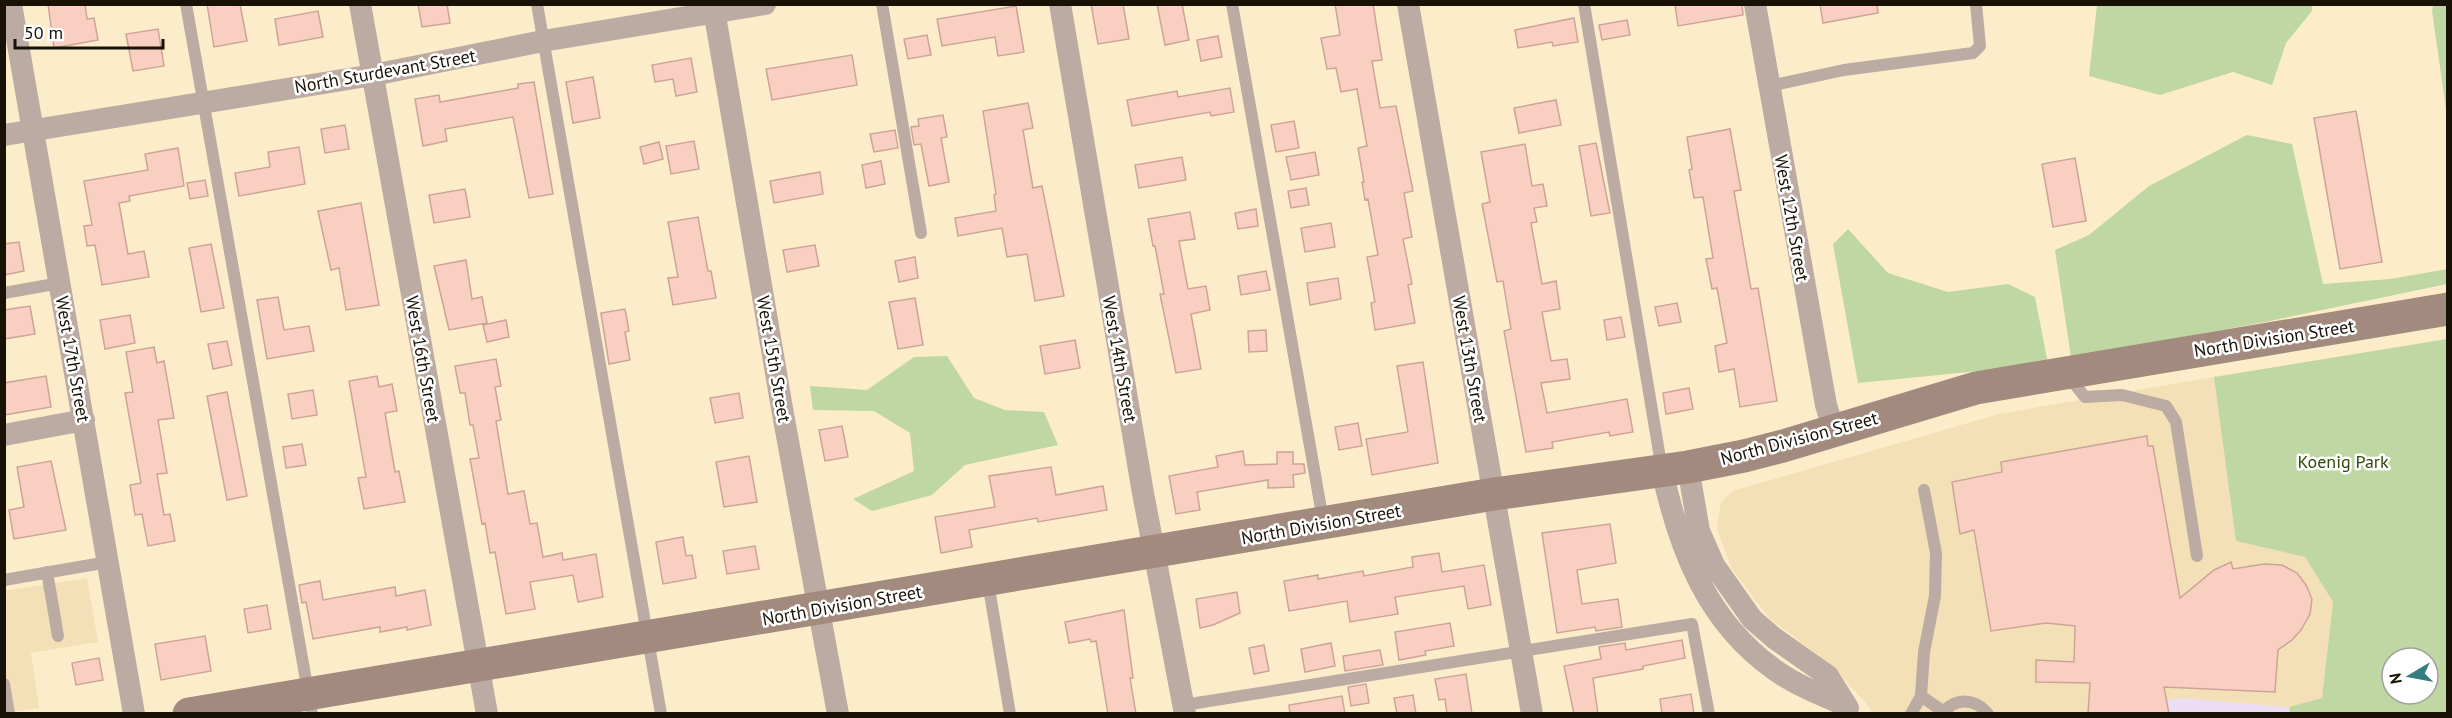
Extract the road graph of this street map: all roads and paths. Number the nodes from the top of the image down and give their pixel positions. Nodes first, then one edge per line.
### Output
1 (11, 4) edge
2 (186, 4) edge
3 (360, 4) edge
4 (537, 4) edge
5 (765, 4) edge
6 (882, 4) edge
7 (1060, 4) edge
8 (1232, 4) edge
9 (1408, 4) edge
10 (1584, 4) edge
11 (1755, 4) edge
12 (1976, 4) edge
13 (714, 9) edge
14 (543, 41) junction
15 (372, 75) junction
16 (1768, 86) junction
17 (203, 103) junction
18 (33, 131) junction
19 (4, 135) edge
20 (921, 233) dead end
21 (60, 283) junction
22 (4, 293) edge
23 (2448, 309) edge
24 (2065, 373) junction
25 (84, 420) junction
26 (1834, 431) junction
27 (4, 435) edge
28 (1675, 468) junction
29 (1924, 490) dead end
30 (1494, 494) junction
31 (1323, 523) junction
32 (1156, 552) junction
33 (2197, 556) dead end
34 (108, 562) junction
35 (47, 573) junction
36 (4, 580) edge
37 (988, 580) junction
38 (819, 609) junction
39 (58, 636) dead end
40 (648, 638) junction
41 (1521, 652) junction
42 (478, 666) junction
43 (4, 684) edge
44 (1921, 696) junction
45 (310, 704) edge
46 (1185, 709) edge
47 (1846, 711) edge
48 (1943, 713) edge
49 (9, 714) edge
50 (134, 714) edge
51 (189, 714) edge
52 (487, 714) edge
53 (661, 714) edge
54 (838, 714) edge
55 (1010, 714) edge
56 (1532, 714) edge
57 (1709, 714) edge
58 (1911, 714) edge
59 (1988, 714) edge

1 - 18 street, West 17th Street
2 - 17 lane
3 - 15 street, West 16th Street
4 - 14 lane
5 - 13 street, North Sturdevant Street
6 - 20 lane
7 - 32 street, West 14th Street
8 - 31 lane
9 - 30 street, West 13th Street
10 - 28 lane
11 - 16 street, West 12th Street
12 - 16 lane
13 - 14 street, North Sturdevant Street
13 - 38 street, West 15th Street
14 - 15 street, North Sturdevant Street
14 - 40 lane
15 - 17 street, North Sturdevant Street
15 - 42 street, West 16th Street
16 - 26 street, West 12th Street
17 - 18 street, North Sturdevant Street
17 - 45 lane
18 - 19 street, North Sturdevant Street
18 - 21 street, West 17th Street
21 - 22 lane
21 - 25 street, West 17th Street
23 - 24 main road, North Division Street
24 - 26 main road, North Division Street
24 - 33 lane
25 - 27 street
25 - 34 street, West 17th Street
26 - 28 main road, North Division Street
28 - 30 main road, North Division Street
28 - 47 street
29 - 44 lane
30 - 31 main road, North Division Street
30 - 41 street, West 13th Street
31 - 32 main road, North Division Street
32 - 37 main road, North Division Street
32 - 46 street, West 14th Street
34 - 35 lane
34 - 50 street, West 17th Street
35 - 36 lane
35 - 39 lane
37 - 38 main road, North Division Street
37 - 55 lane
38 - 40 main road, North Division Street
38 - 54 street, West 15th Street
40 - 42 main road, North Division Street
40 - 53 lane
41 - 46 lane
41 - 56 street, West 13th Street
41 - 57 lane
42 - 45 main road, North Division Street
42 - 52 street, West 16th Street
43 - 49 lane
44 - 48 lane
44 - 58 lane
45 - 51 main road, North Division Street
48 - 59 lane

